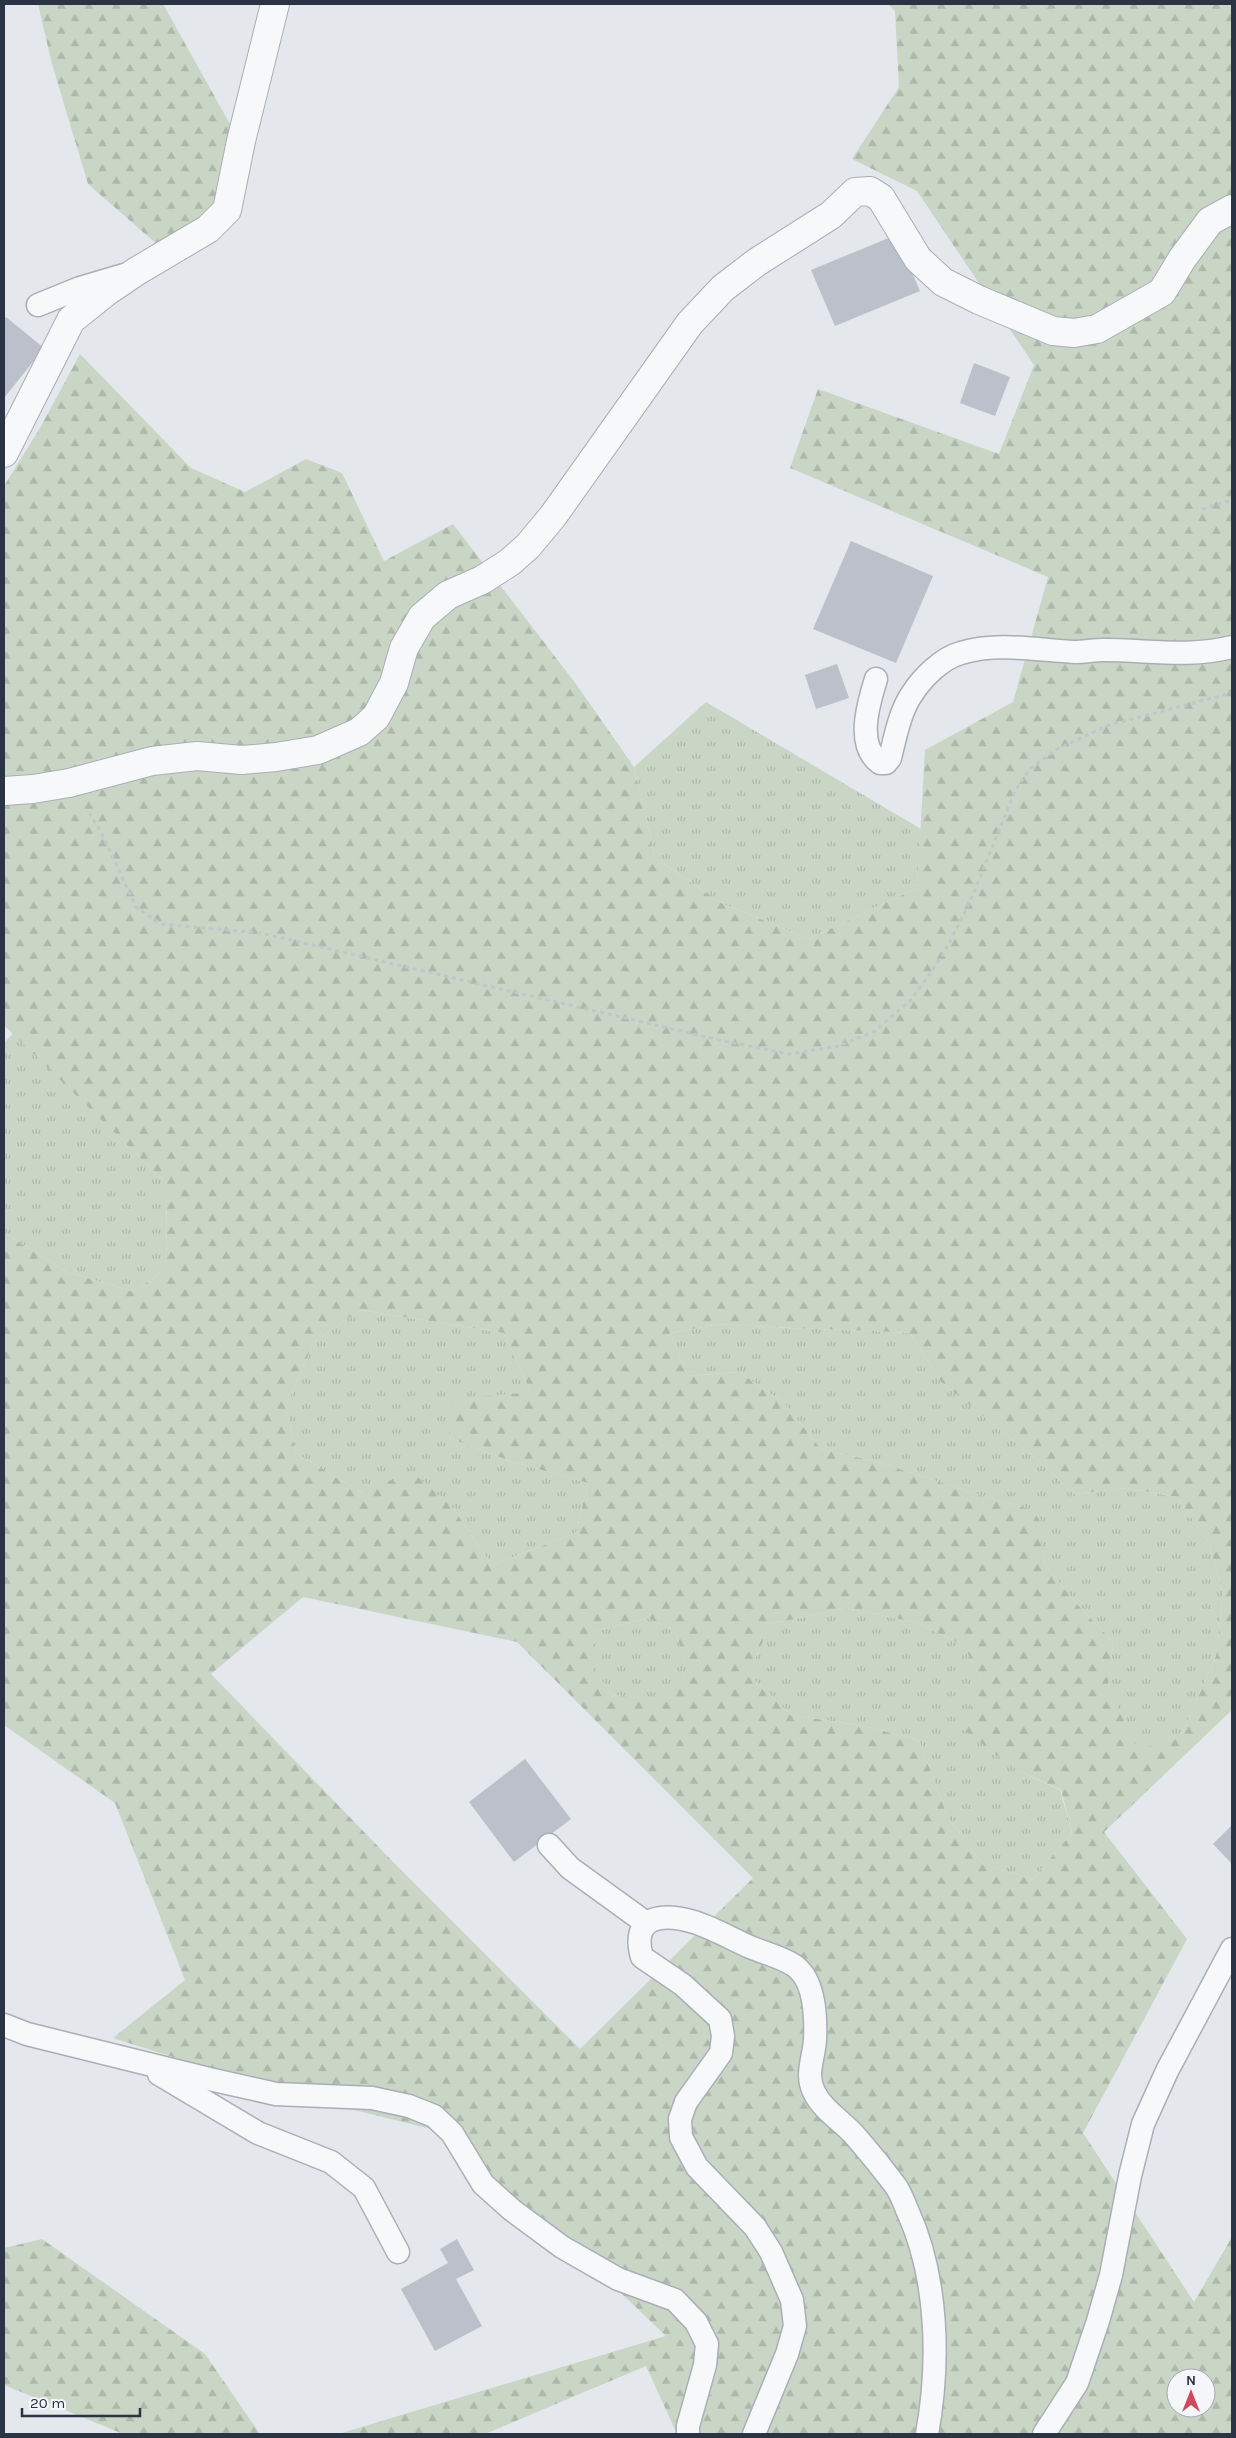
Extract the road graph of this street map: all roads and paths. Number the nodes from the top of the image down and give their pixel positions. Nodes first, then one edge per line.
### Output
1 (275, 4) edge
2 (1232, 209) edge
3 (137, 271) junction
4 (38, 305) dead end
5 (4, 453) edge
6 (1232, 500) edge
7 (1202, 509) dead end
8 (1232, 647) edge
9 (876, 679) dead end
10 (1232, 693) edge
11 (69, 783) junction
12 (4, 790) edge
13 (550, 1845) dead end
14 (646, 1923) junction
15 (1232, 1949) edge
16 (4, 2025) edge
17 (137, 2061) junction
18 (398, 2252) dead end
19 (688, 2434) edge
20 (754, 2434) edge
21 (927, 2434) edge
22 (1044, 2434) edge

1 - 3 street
2 - 11 street
3 - 4 lane
3 - 5 street
6 - 7 path
8 - 9 lane
10 - 11 path
11 - 12 street
13 - 14 lane
14 - 20 lane
14 - 21 lane
15 - 22 lane
16 - 17 lane
17 - 18 lane
17 - 19 lane

